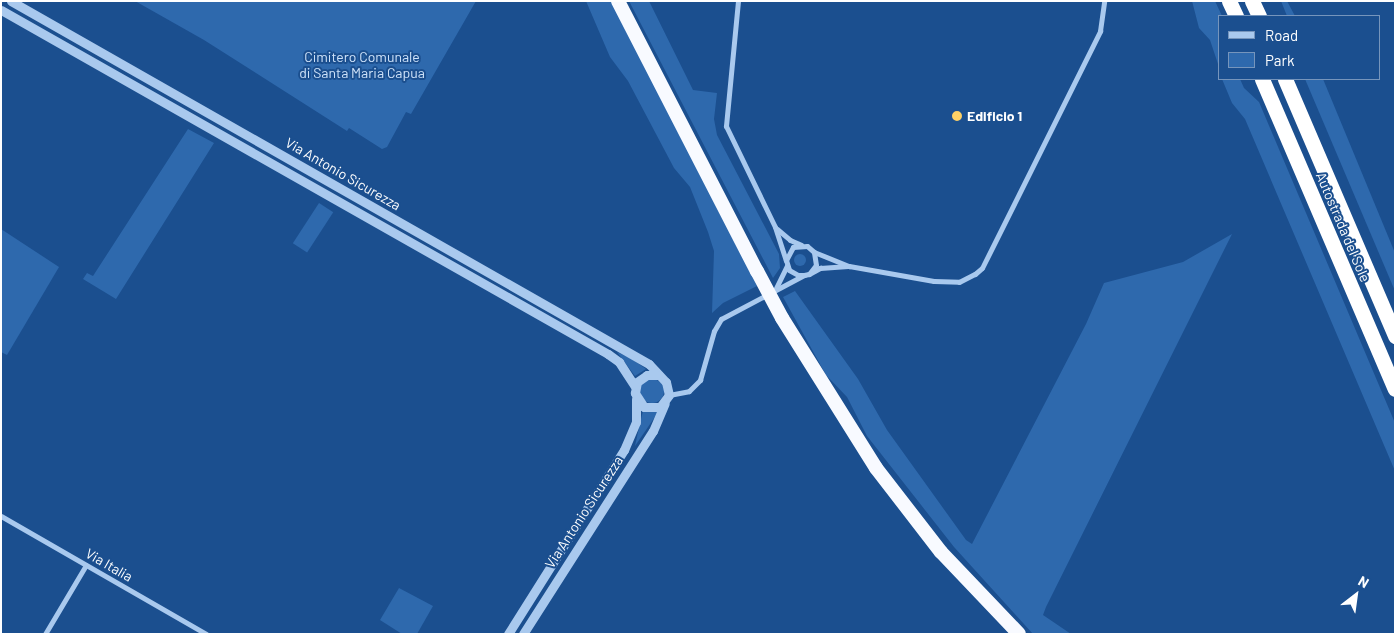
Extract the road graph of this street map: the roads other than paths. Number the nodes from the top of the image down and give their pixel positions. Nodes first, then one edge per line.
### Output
1 (11, 1) edge
2 (618, 1) edge
3 (738, 1) edge
4 (1104, 1) edge
5 (1229, 1) edge
6 (1252, 1) edge
7 (1, 10) edge
8 (1236, 15) edge
9 (1259, 15) edge
10 (1262, 80) edge
11 (1285, 80) edge
12 (775, 227) junction
13 (802, 245) junction
14 (814, 252) junction
15 (786, 263) junction
16 (849, 266) junction
17 (806, 274) junction
18 (776, 289) junction
19 (1395, 336) edge
20 (658, 375) junction
21 (635, 387) junction
22 (1395, 389) edge
23 (636, 398) junction
24 (667, 399) junction
25 (1, 516) edge
26 (86, 565) junction
27 (45, 634) edge
28 (206, 634) edge
29 (508, 634) edge
30 (523, 634) edge
31 (1019, 634) edge

1 - 20 street, Via Antonio Sicurezza
2 - 31 highway, bridge
3 - 12 street
4 - 16 street
5 - 8 highway
6 - 9 highway
7 - 21 street, Via Antonio Sicurezza
10 - 22 highway, Autostrada del Sole
11 - 19 highway, Autostrada del Sole
12 - 13 street
12 - 15 street
13 - 14 street
13 - 15 street
14 - 16 street
14 - 17 street
15 - 17 street
15 - 18 street
16 - 17 street
17 - 18 street
18 - 24 street
20 - 21 street
20 - 24 street, Via Antonio Sicurezza
21 - 23 street, Via Antonio Sicurezza
23 - 24 street
23 - 29 street, Via Antonio Sicurezza
24 - 30 street, Via Antonio Sicurezza
25 - 26 street, Via Italia
26 - 27 street
26 - 28 street, Via Italia

